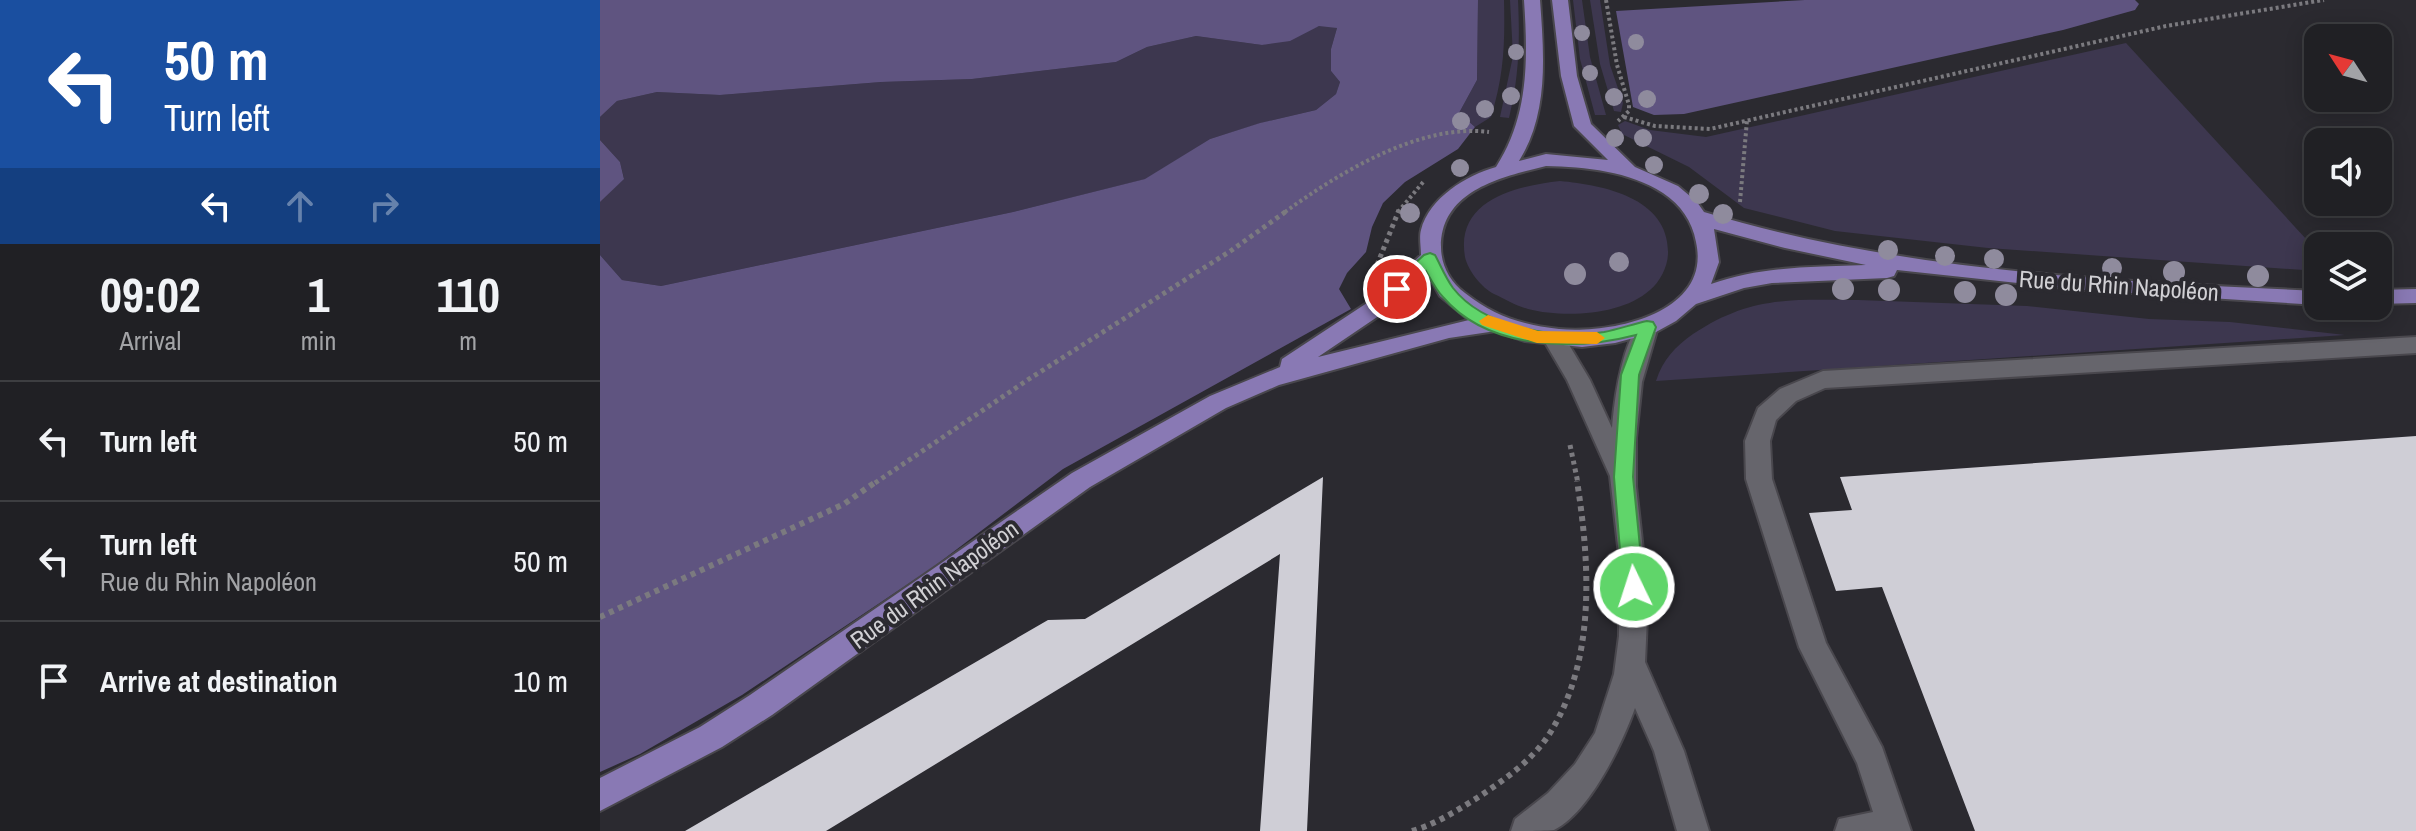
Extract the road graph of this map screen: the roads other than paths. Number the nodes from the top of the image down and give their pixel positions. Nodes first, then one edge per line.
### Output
1 (1532, 0) edge
2 (1560, 0) edge
3 (1505, 168) junction
4 (1631, 171) junction
5 (1698, 217) junction
6 (1430, 258) junction
7 (1921, 269) junction
8 (2416, 296) edge
9 (2304, 297) edge
10 (2392, 297) edge
11 (1689, 299) junction
12 (1493, 324) junction
13 (1647, 327) junction
14 (1554, 339) junction
15 (2416, 345) edge
16 (1272, 378) junction
17 (1623, 477) junction
18 (1631, 664) junction
19 (600, 795) edge
20 (1894, 828) edge
21 (1527, 831) edge
22 (1693, 831) edge
23 (1851, 831) edge

1 - 3 main road
2 - 4 main road
3 - 4 main road
3 - 6 main road
4 - 5 main road
5 - 7 main road, Rue du Rhin Napoléon
5 - 11 main road
6 - 12 main road
6 - 16 main road, Rue du Rhin Napoléon
7 - 9 main road, Rue du Rhin Napoléon
7 - 11 main road, Rue du Rhin Napoléon
8 - 10 main road
11 - 13 main road
12 - 14 main road
12 - 16 main road, Rue du Rhin Napoléon
13 - 14 main road
13 - 17 street
14 - 17 street
15 - 20 street
16 - 19 main road, Rue du Rhin Napoléon
17 - 18 street
18 - 21 street
18 - 22 street
20 - 23 street

